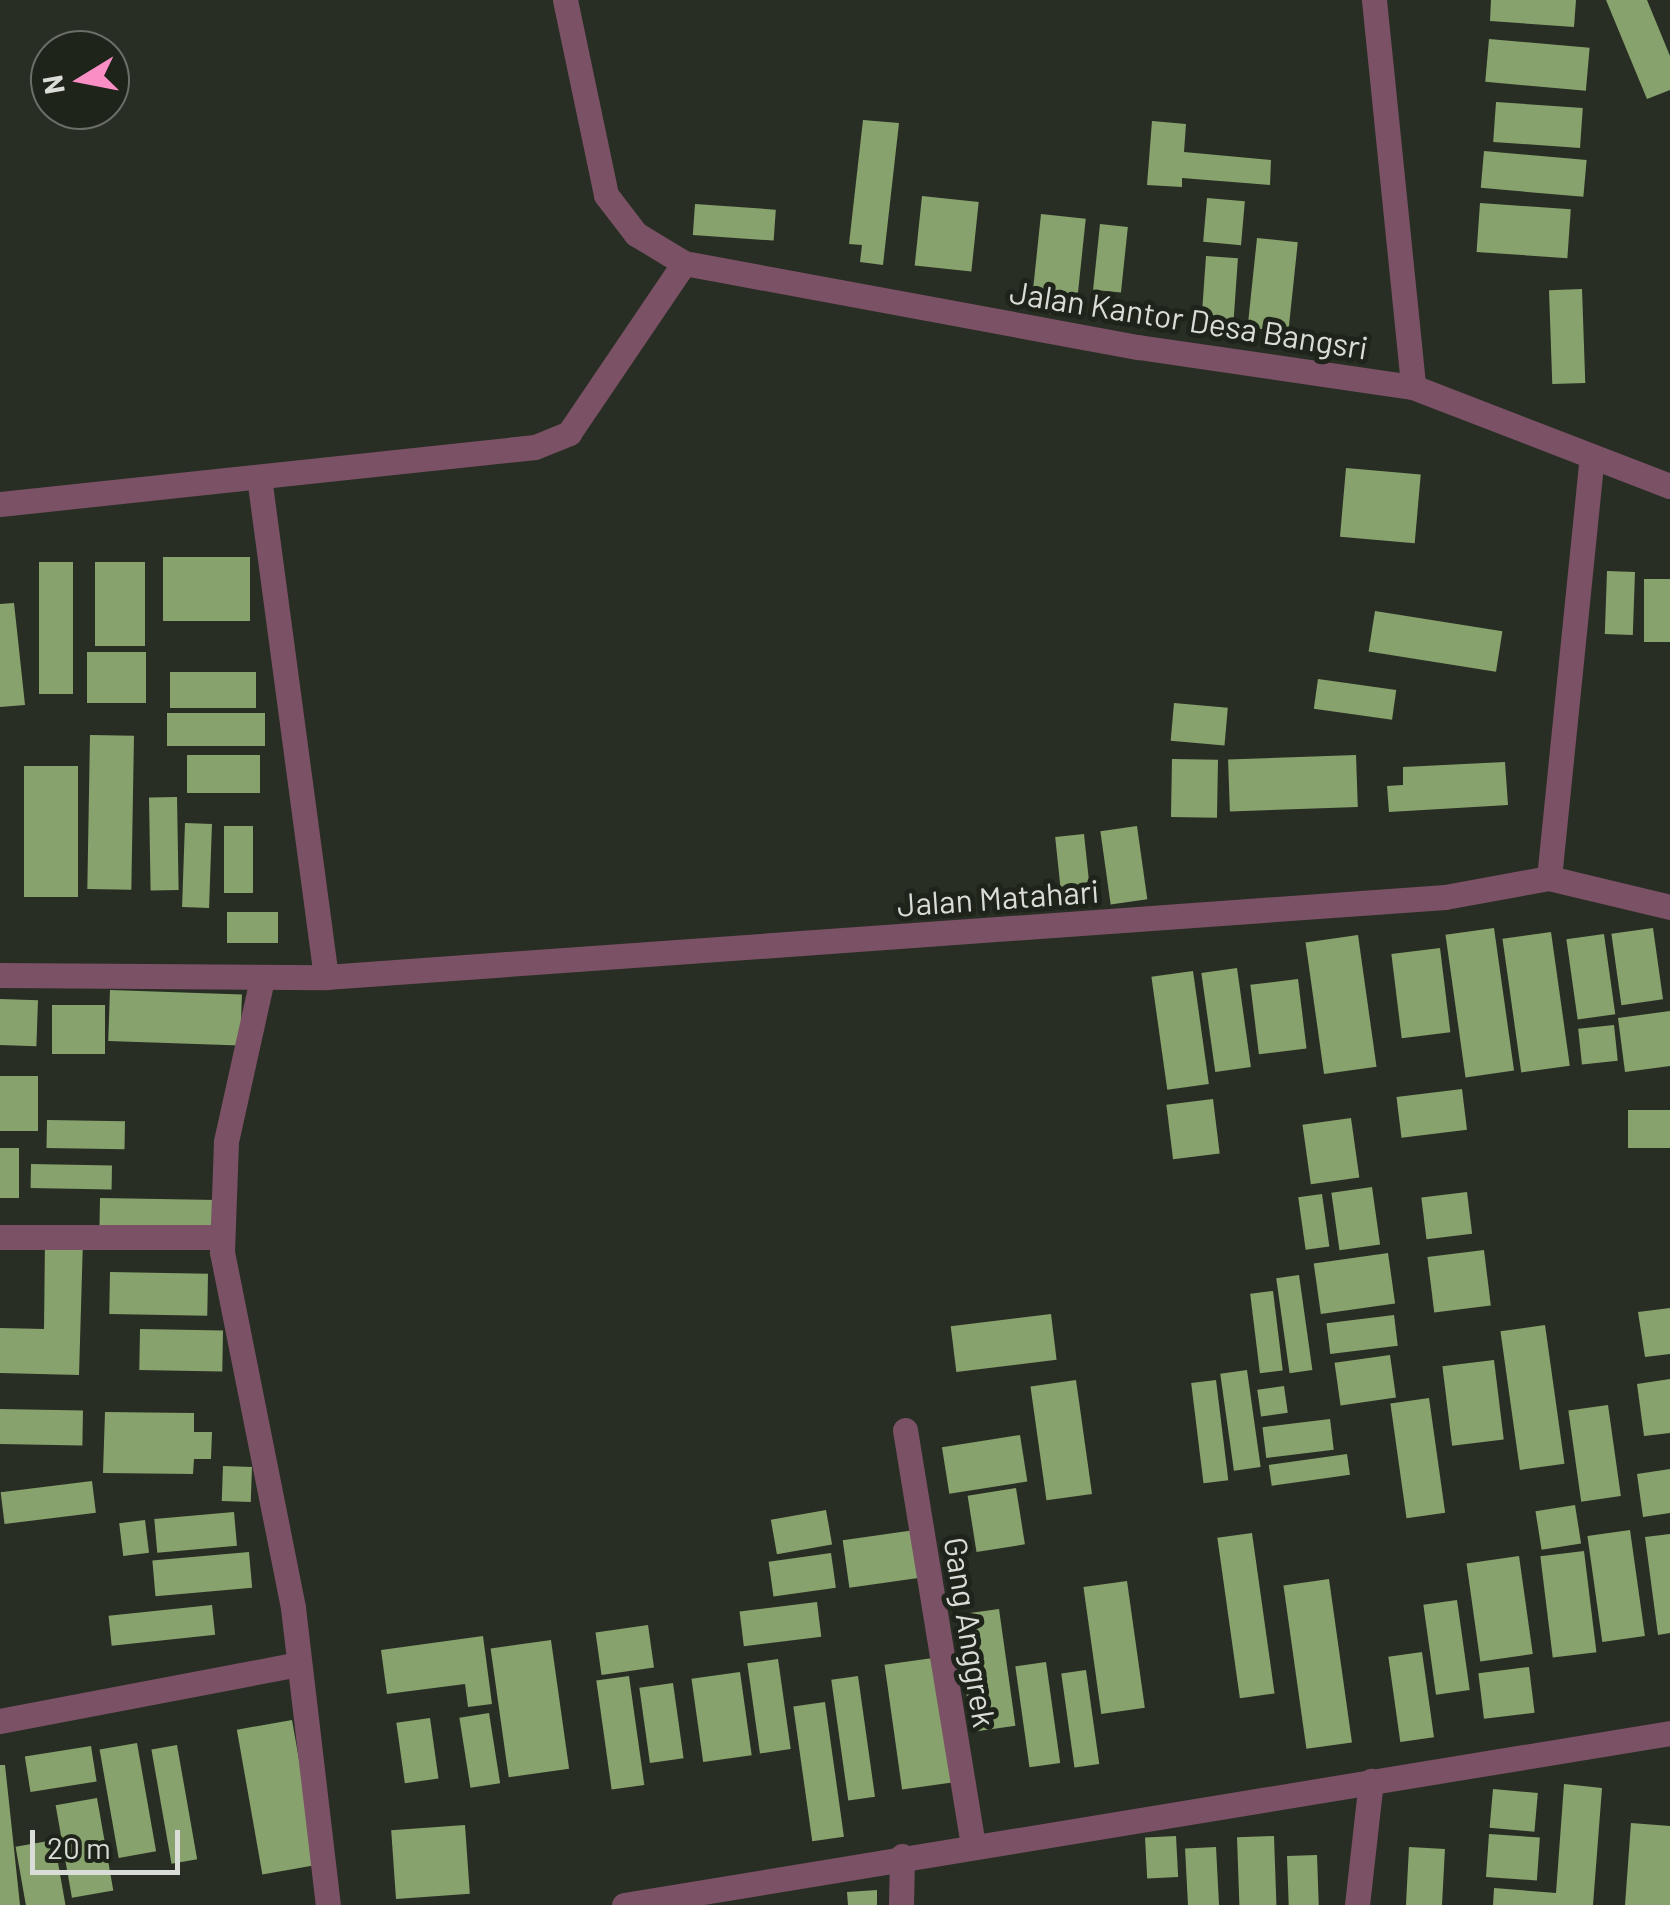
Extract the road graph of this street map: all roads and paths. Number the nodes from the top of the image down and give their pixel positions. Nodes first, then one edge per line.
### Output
1 (565, 0) edge
2 (1374, 0) edge
3 (684, 263) junction
4 (1413, 386) junction
5 (1592, 456) junction
6 (259, 476) junction
7 (1670, 486) edge
8 (0, 504) edge
9 (1549, 878) junction
10 (1670, 907) edge
11 (0, 976) edge
12 (326, 977) junction
13 (262, 979) junction
14 (0, 1237) edge
15 (222, 1237) junction
16 (905, 1430) dead end
17 (300, 1664) junction
18 (0, 1721) edge
19 (1670, 1733) edge
20 (1371, 1781) junction
21 (973, 1844) junction
22 (902, 1856) junction
23 (328, 1905) edge
24 (624, 1905) edge
25 (901, 1905) edge
26 (1357, 1905) edge

1 - 3 street
2 - 4 street
3 - 4 street, Jalan Kantor Desa Bangsri
3 - 6 street
4 - 5 street, Jalan Kantor Desa Bangsri
5 - 7 street, Jalan Kantor Desa Bangsri
5 - 9 street
6 - 8 street
6 - 12 street
9 - 10 street, Jalan Matahari
9 - 12 street, Jalan Matahari
11 - 13 street, Jalan Matahari
12 - 13 street, Jalan Matahari
13 - 15 street
14 - 15 street
15 - 17 street
16 - 21 street, Gang Anggrek
17 - 18 street
17 - 23 street
19 - 20 street
20 - 21 street
20 - 26 street
21 - 22 street
22 - 24 street
22 - 25 street

